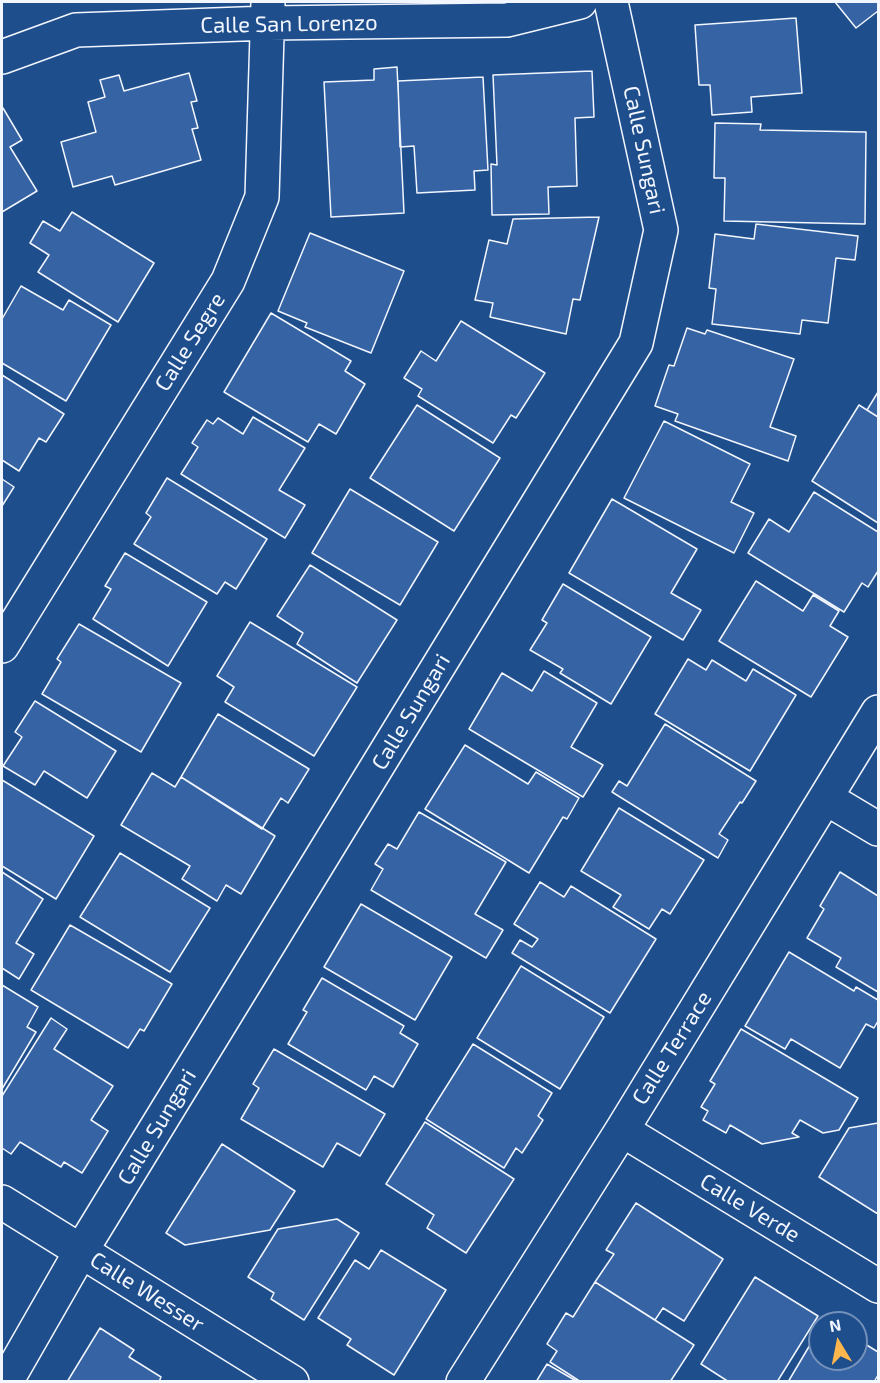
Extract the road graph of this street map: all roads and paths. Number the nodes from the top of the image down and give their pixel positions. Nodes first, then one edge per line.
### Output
1 (580, 2) edge
2 (611, 2) edge
3 (268, 12) edge
4 (2, 57) edge
5 (2, 646) edge
6 (879, 712) edge
7 (826, 798) junction
8 (879, 829) edge
9 (622, 1130) junction
10 (2, 1202) edge
11 (81, 1251) junction
12 (879, 1286) edge
13 (6, 1382) edge
14 (292, 1382) edge
15 (463, 1382) edge

1 - 3 street, Calle San Lorenzo
2 - 11 street, Calle Sungari
3 - 4 street, Calle San Lorenzo
3 - 5 street, Calle Segre
6 - 7 street, Calle Terrace
7 - 8 street
7 - 9 street, Calle Terrace
9 - 12 street, Calle Verde
9 - 15 street, Calle Terrace
10 - 11 street, Calle Wesser
11 - 13 street, Calle Sungari
11 - 14 street, Calle Wesser

